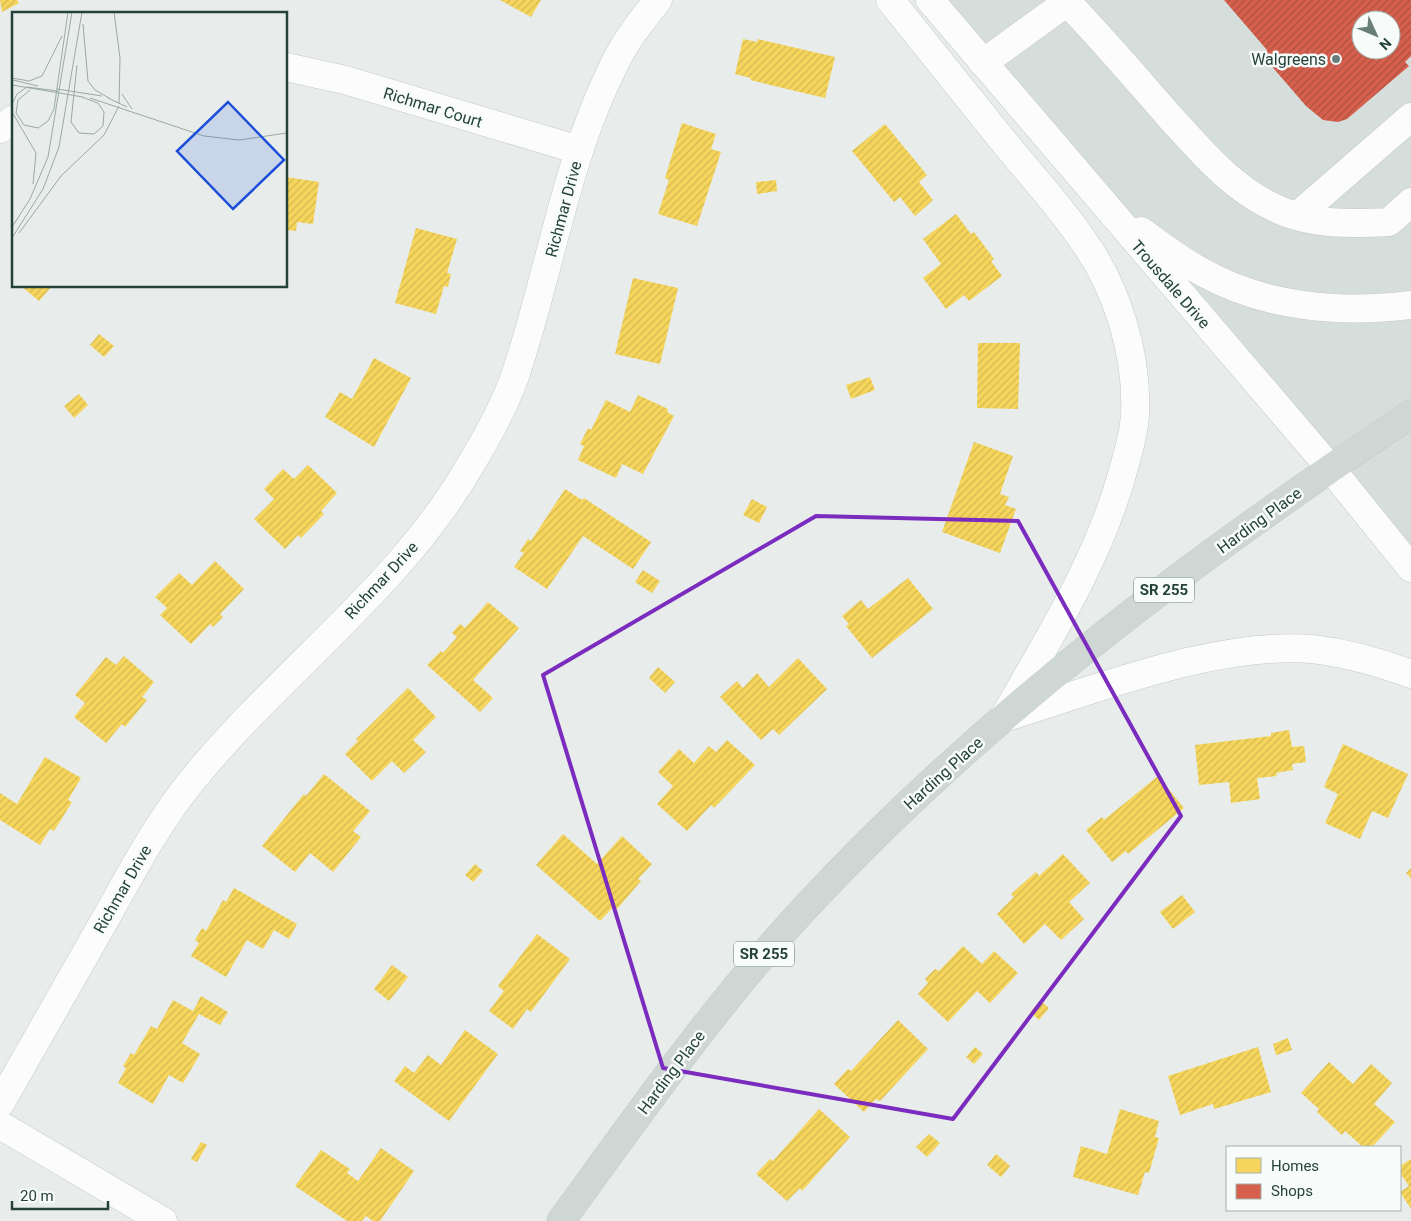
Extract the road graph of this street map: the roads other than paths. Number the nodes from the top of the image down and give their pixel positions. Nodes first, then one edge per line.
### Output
1 (658, 0) edge
2 (890, 0) edge
3 (930, 0) edge
4 (1068, 1) edge
5 (984, 63) junction
6 (288, 67) edge
7 (1411, 117) edge
8 (12, 121) edge
9 (0, 130) edge
10 (579, 150) junction
11 (1098, 199) junction
12 (1411, 202) edge
13 (1297, 216) junction
14 (1411, 304) edge
15 (1411, 414) edge
16 (1331, 469) junction
17 (1411, 568) edge
18 (1411, 674) edge
19 (1003, 718) junction
20 (0, 1104) edge
21 (0, 1125) edge
22 (163, 1221) edge
23 (561, 1221) edge

1 - 10 street, Richmar Drive
2 - 19 street
3 - 5 street, Trousdale Drive
4 - 5 street
4 - 13 street
5 - 11 street, Trousdale Drive
6 - 10 street, Richmar Court
7 - 13 street
8 - 9 street
10 - 20 street, Richmar Drive
11 - 14 street
11 - 16 street, Trousdale Drive
12 - 13 street
15 - 16 main road, Harding Place / SR 255
16 - 17 street, Trousdale Drive
16 - 19 main road, Harding Place / SR 255
18 - 19 street
19 - 23 main road, Harding Place / SR 255
21 - 22 street

